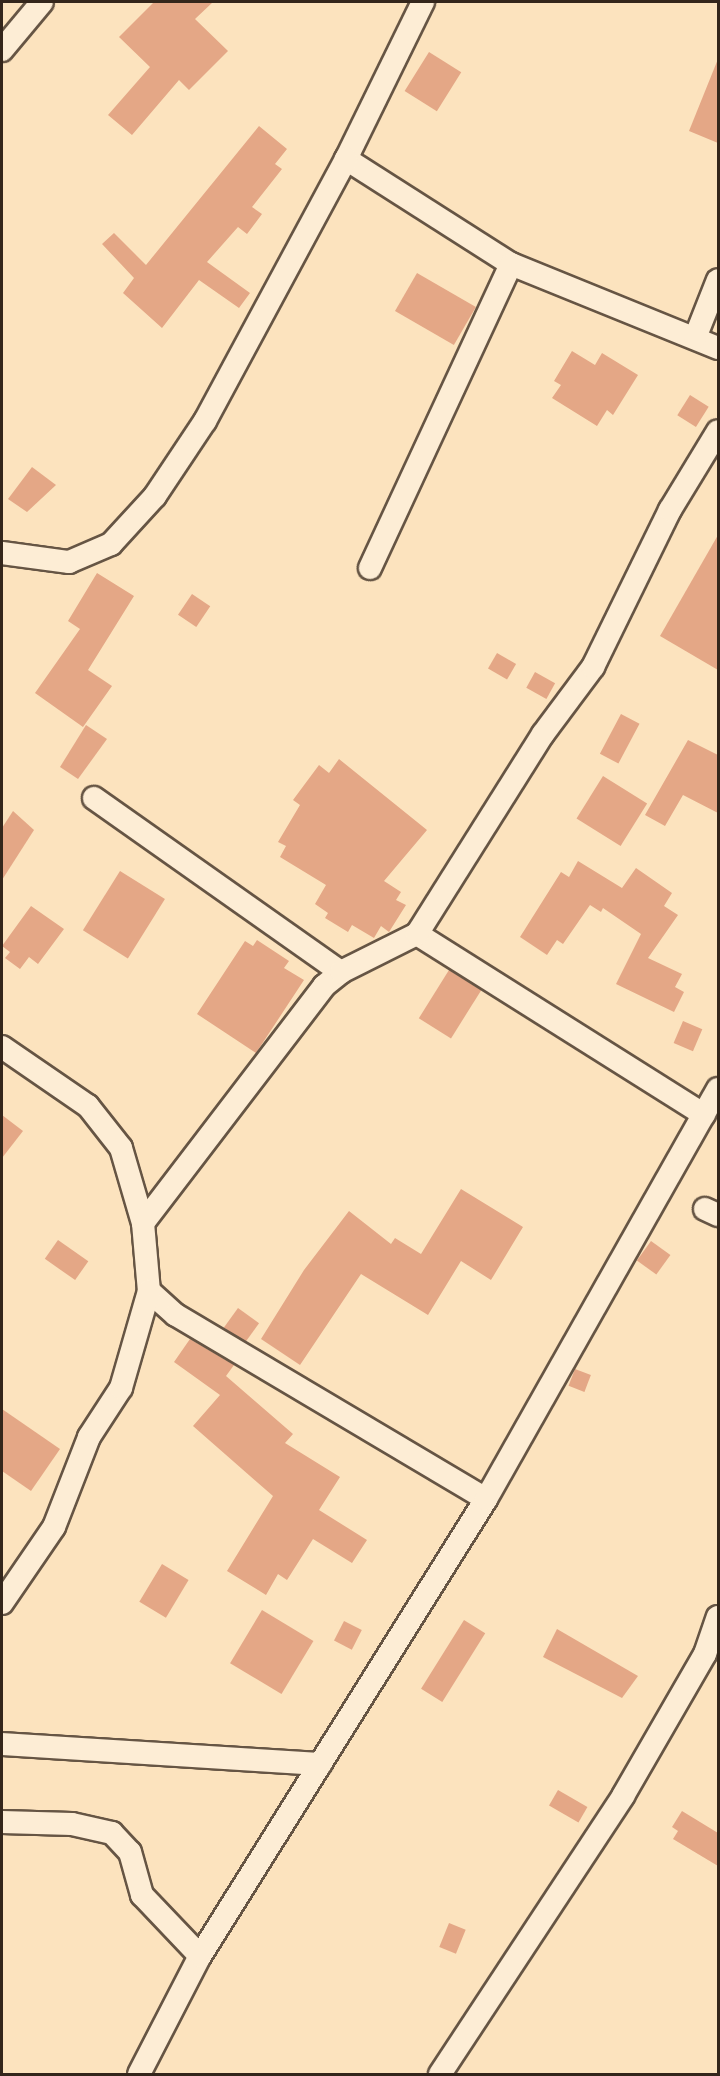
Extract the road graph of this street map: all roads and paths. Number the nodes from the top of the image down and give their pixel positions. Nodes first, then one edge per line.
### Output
1 (42, 2) edge
2 (423, 2) edge
3 (2, 50) edge
4 (346, 159) junction
5 (511, 264) junction
6 (718, 280) edge
7 (695, 338) junction
8 (718, 348) edge
9 (718, 431) edge
10 (2, 553) edge
11 (370, 568) dead end
12 (94, 798) dead end
13 (417, 934) junction
14 (341, 972) junction
15 (2, 1047) edge
16 (718, 1089) edge
17 (704, 1115) junction
18 (143, 1223) junction
19 (149, 1291) junction
20 (486, 1499) junction
21 (2, 1603) edge
22 (718, 1617) edge
23 (2, 1744) edge
24 (320, 1764) junction
25 (2, 1822) edge
26 (200, 1956) junction
27 (139, 2074) edge
28 (440, 2074) edge

1 - 3 street
2 - 4 street
4 - 5 street
4 - 10 street
5 - 7 street
5 - 11 street
6 - 7 street
7 - 8 street
9 - 13 street
12 - 14 street
13 - 14 street
13 - 17 street
14 - 18 street
15 - 18 street
16 - 17 street
17 - 20 street
18 - 19 street
19 - 20 street
19 - 21 street
20 - 24 street
22 - 28 street
23 - 24 street
24 - 26 street
25 - 26 street
26 - 27 street

